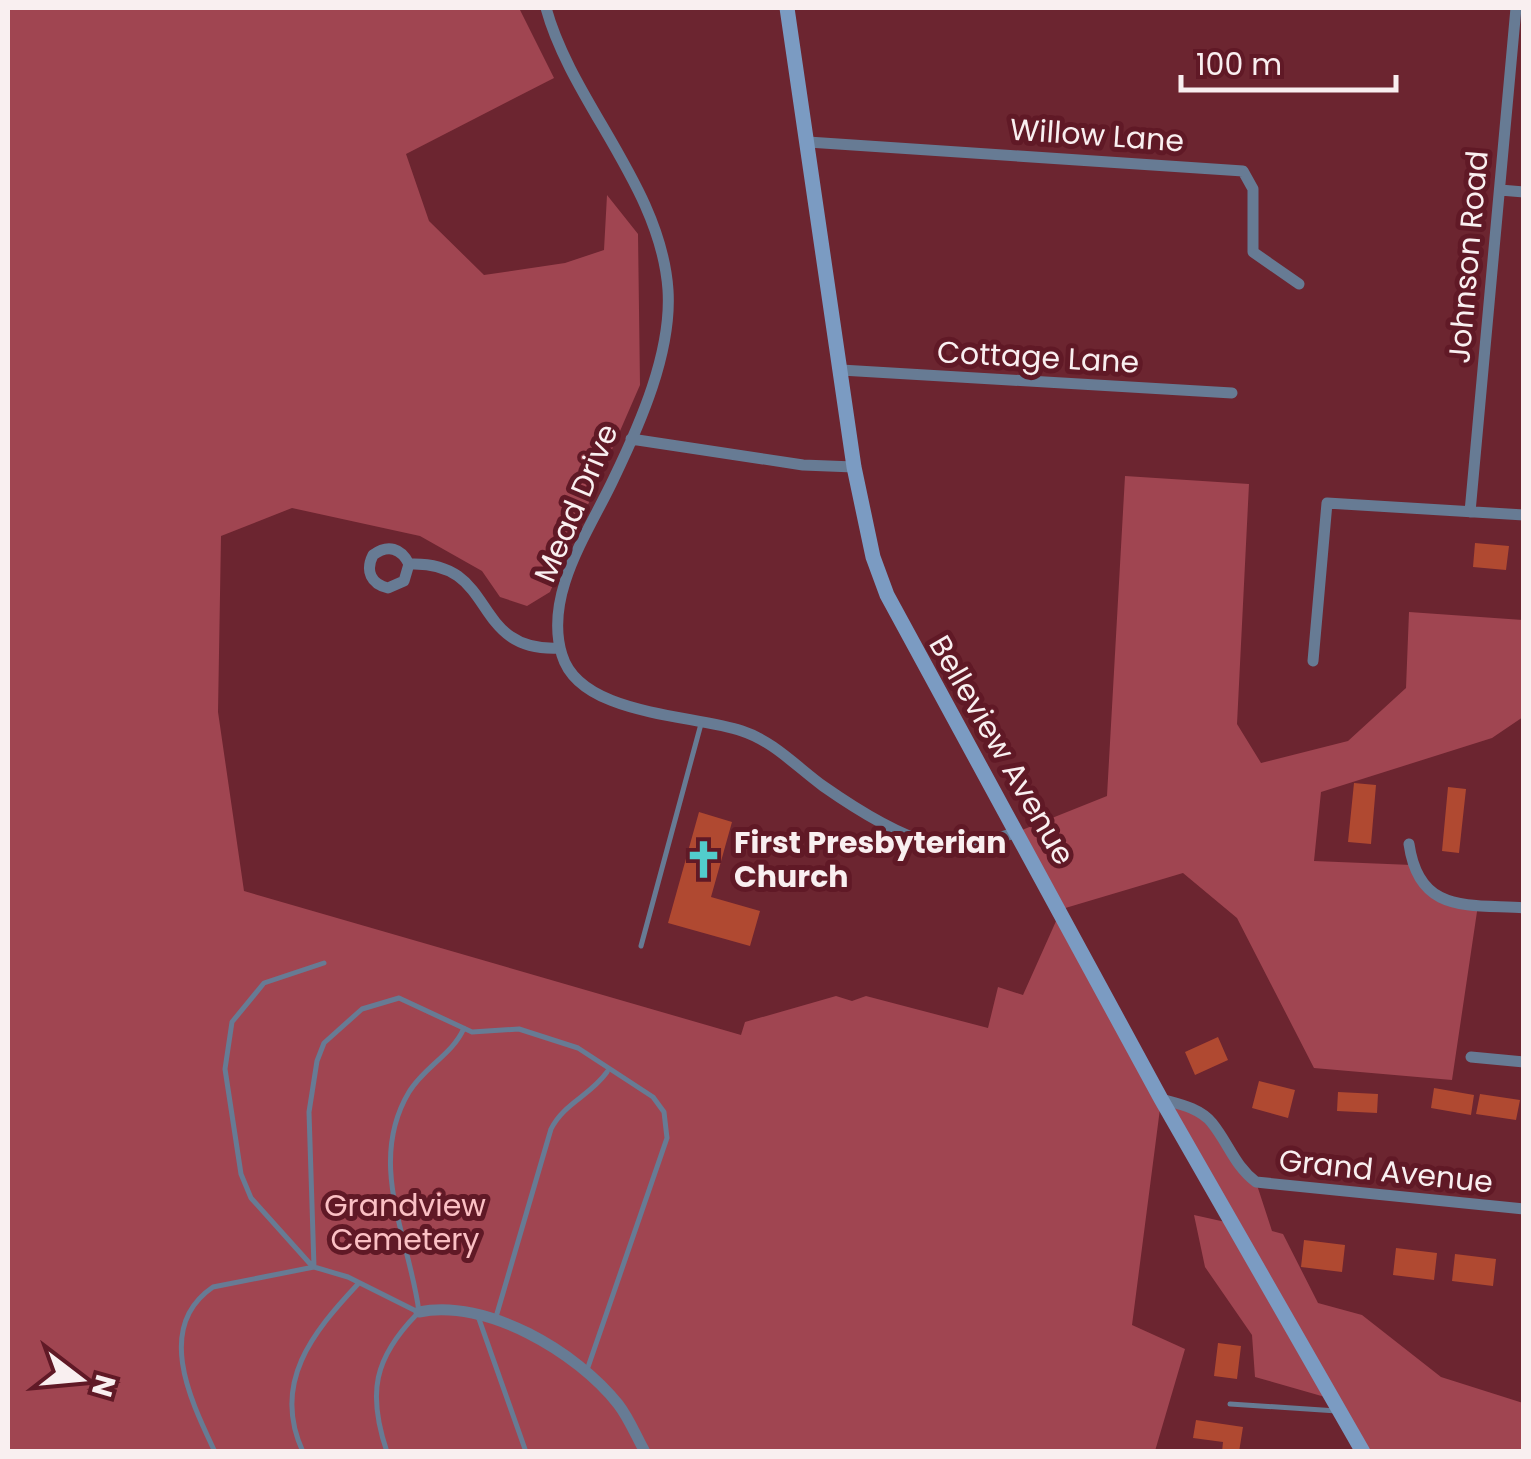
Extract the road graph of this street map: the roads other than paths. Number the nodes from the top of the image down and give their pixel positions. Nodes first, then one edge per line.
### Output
1 (546, 8) edge
2 (787, 8) edge
3 (1516, 8) edge
4 (808, 142) junction
5 (1500, 190) junction
6 (1524, 192) edge
7 (1298, 284) dead end
8 (841, 370) junction
9 (1232, 394) dead end
10 (631, 438) junction
11 (854, 466) junction
12 (1470, 512) junction
13 (1524, 516) edge
14 (409, 564) dead end
15 (560, 648) junction
16 (1313, 660) dead end
17 (702, 721) junction
18 (1017, 832) junction
19 (1409, 844) dead end
20 (1524, 908) edge
21 (642, 946) dead end
22 (324, 963) dead end
23 (464, 1028) junction
24 (1471, 1056) dead end
25 (1524, 1062) edge
26 (608, 1071) junction
27 (1161, 1098) junction
28 (1524, 1209) edge
29 (314, 1267) junction
30 (358, 1284) junction
31 (419, 1312) junction
32 (478, 1316) junction
33 (496, 1320) junction
34 (586, 1372) junction
35 (1230, 1404) dead end
36 (1340, 1412) junction
37 (215, 1452) edge
38 (303, 1452) edge
39 (387, 1452) edge
40 (526, 1452) edge
41 (645, 1452) edge
42 (1364, 1452) edge

1 - 10 street, Mead Drive
2 - 4 street, Belleview Avenue
3 - 5 street, Johnson Road
4 - 7 street, Willow Lane
4 - 8 street, Belleview Avenue
5 - 6 street
5 - 12 street, Johnson Road
8 - 9 street, Cottage Lane
8 - 11 street, Belleview Avenue
10 - 11 street
10 - 15 street, Mead Drive
11 - 18 street, Belleview Avenue
12 - 13 street
12 - 16 street
14 - 15 street
15 - 17 street
17 - 18 street
17 - 21 lane
18 - 27 street, Belleview Avenue
19 - 20 street
22 - 29 lane
23 - 26 lane
23 - 29 lane
23 - 31 lane
24 - 25 street
26 - 33 lane
26 - 34 lane
27 - 28 street, Grand Avenue
27 - 36 street, Belleview Avenue
29 - 30 lane
29 - 37 lane
30 - 31 lane
30 - 38 lane
31 - 32 street
31 - 39 lane
32 - 33 street
32 - 40 lane
33 - 34 street
34 - 41 street
35 - 36 lane
36 - 42 street, Belleview Avenue

